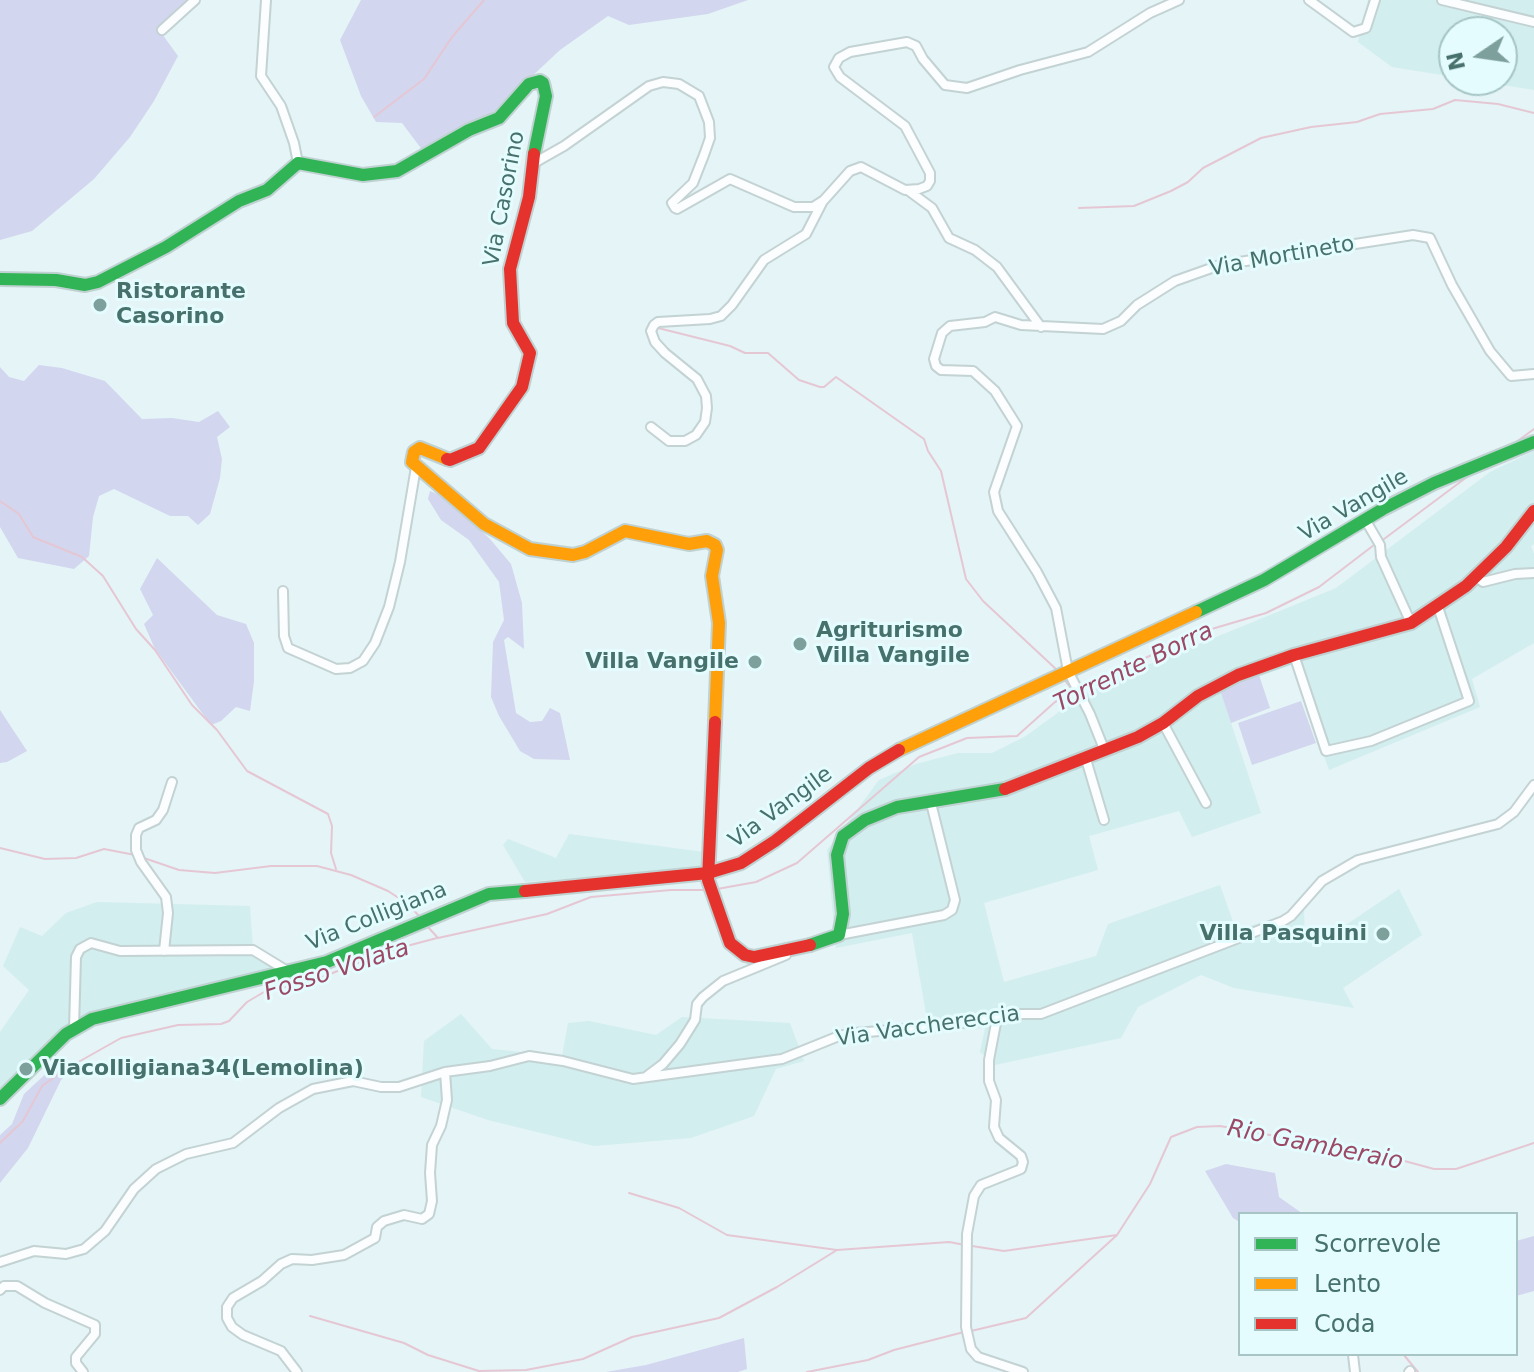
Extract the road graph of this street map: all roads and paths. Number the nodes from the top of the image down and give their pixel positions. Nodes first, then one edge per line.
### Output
1 (195, 0) edge
2 (266, 0) edge
3 (1179, 0) edge
4 (1309, 0) edge
5 (1375, 0) edge
6 (1442, 0) edge
7 (1534, 22) edge
8 (162, 30) dead end
9 (298, 163) junction
10 (534, 163) junction
11 (909, 191) junction
12 (824, 200) junction
13 (0, 279) edge
14 (1041, 327) junction
15 (1534, 374) edge
16 (651, 427) dead end
17 (1528, 445) edge
18 (416, 467) junction
19 (1534, 511) edge
20 (1366, 521) junction
21 (1534, 573) edge
22 (1476, 577) junction
23 (283, 591) dead end
24 (1438, 607) junction
25 (1411, 623) junction
26 (1294, 655) junction
27 (1068, 671) junction
28 (1163, 723) junction
29 (1104, 749) junction
30 (1085, 756) junction
31 (172, 782) dead end
32 (1534, 785) edge
33 (931, 803) junction
34 (1206, 803) dead end
35 (1104, 820) dead end
36 (708, 876) junction
37 (839, 935) junction
38 (802, 948) junction
39 (164, 951) junction
40 (290, 972) junction
41 (997, 1018) junction
42 (74, 1029) junction
43 (445, 1072) junction
44 (647, 1076) junction
45 (0, 1099) edge
46 (0, 1262) edge
47 (0, 1290) edge
48 (83, 1372) edge
49 (297, 1372) edge
50 (1023, 1372) edge

1 - 8 street
2 - 9 street
3 - 11 street
4 - 5 street
6 - 7 street
9 - 10 street, Via Casorino
9 - 13 street
10 - 12 street
10 - 18 street, Via Casorino
11 - 12 street
11 - 14 street
12 - 16 street
14 - 15 street, Via Mortineto
14 - 27 street, Via Mortineto
17 - 20 street, Via Vangile
18 - 23 street
18 - 36 street
19 - 22 street
20 - 25 street
20 - 27 street, Via Vangile
21 - 22 street
22 - 24 street
24 - 25 street
24 - 26 street
25 - 26 street
26 - 28 street
27 - 29 street, Via Mortineto
27 - 36 street, Via Vangile
28 - 29 street
28 - 34 street
29 - 30 street
30 - 33 street
30 - 35 street
31 - 39 street
32 - 41 street, Via Vacchereccia
33 - 37 street
33 - 37 street
36 - 38 street
36 - 40 street, Via Colligiana
37 - 38 street
38 - 44 street
39 - 40 street
39 - 42 street
40 - 42 street, Via Colligiana
41 - 44 street, Via Vacchereccia
41 - 50 street
42 - 45 street, Via Colligiana
43 - 44 street, Via Vacchereccia
43 - 46 street, Via Vacchereccia
43 - 49 street
47 - 48 street

